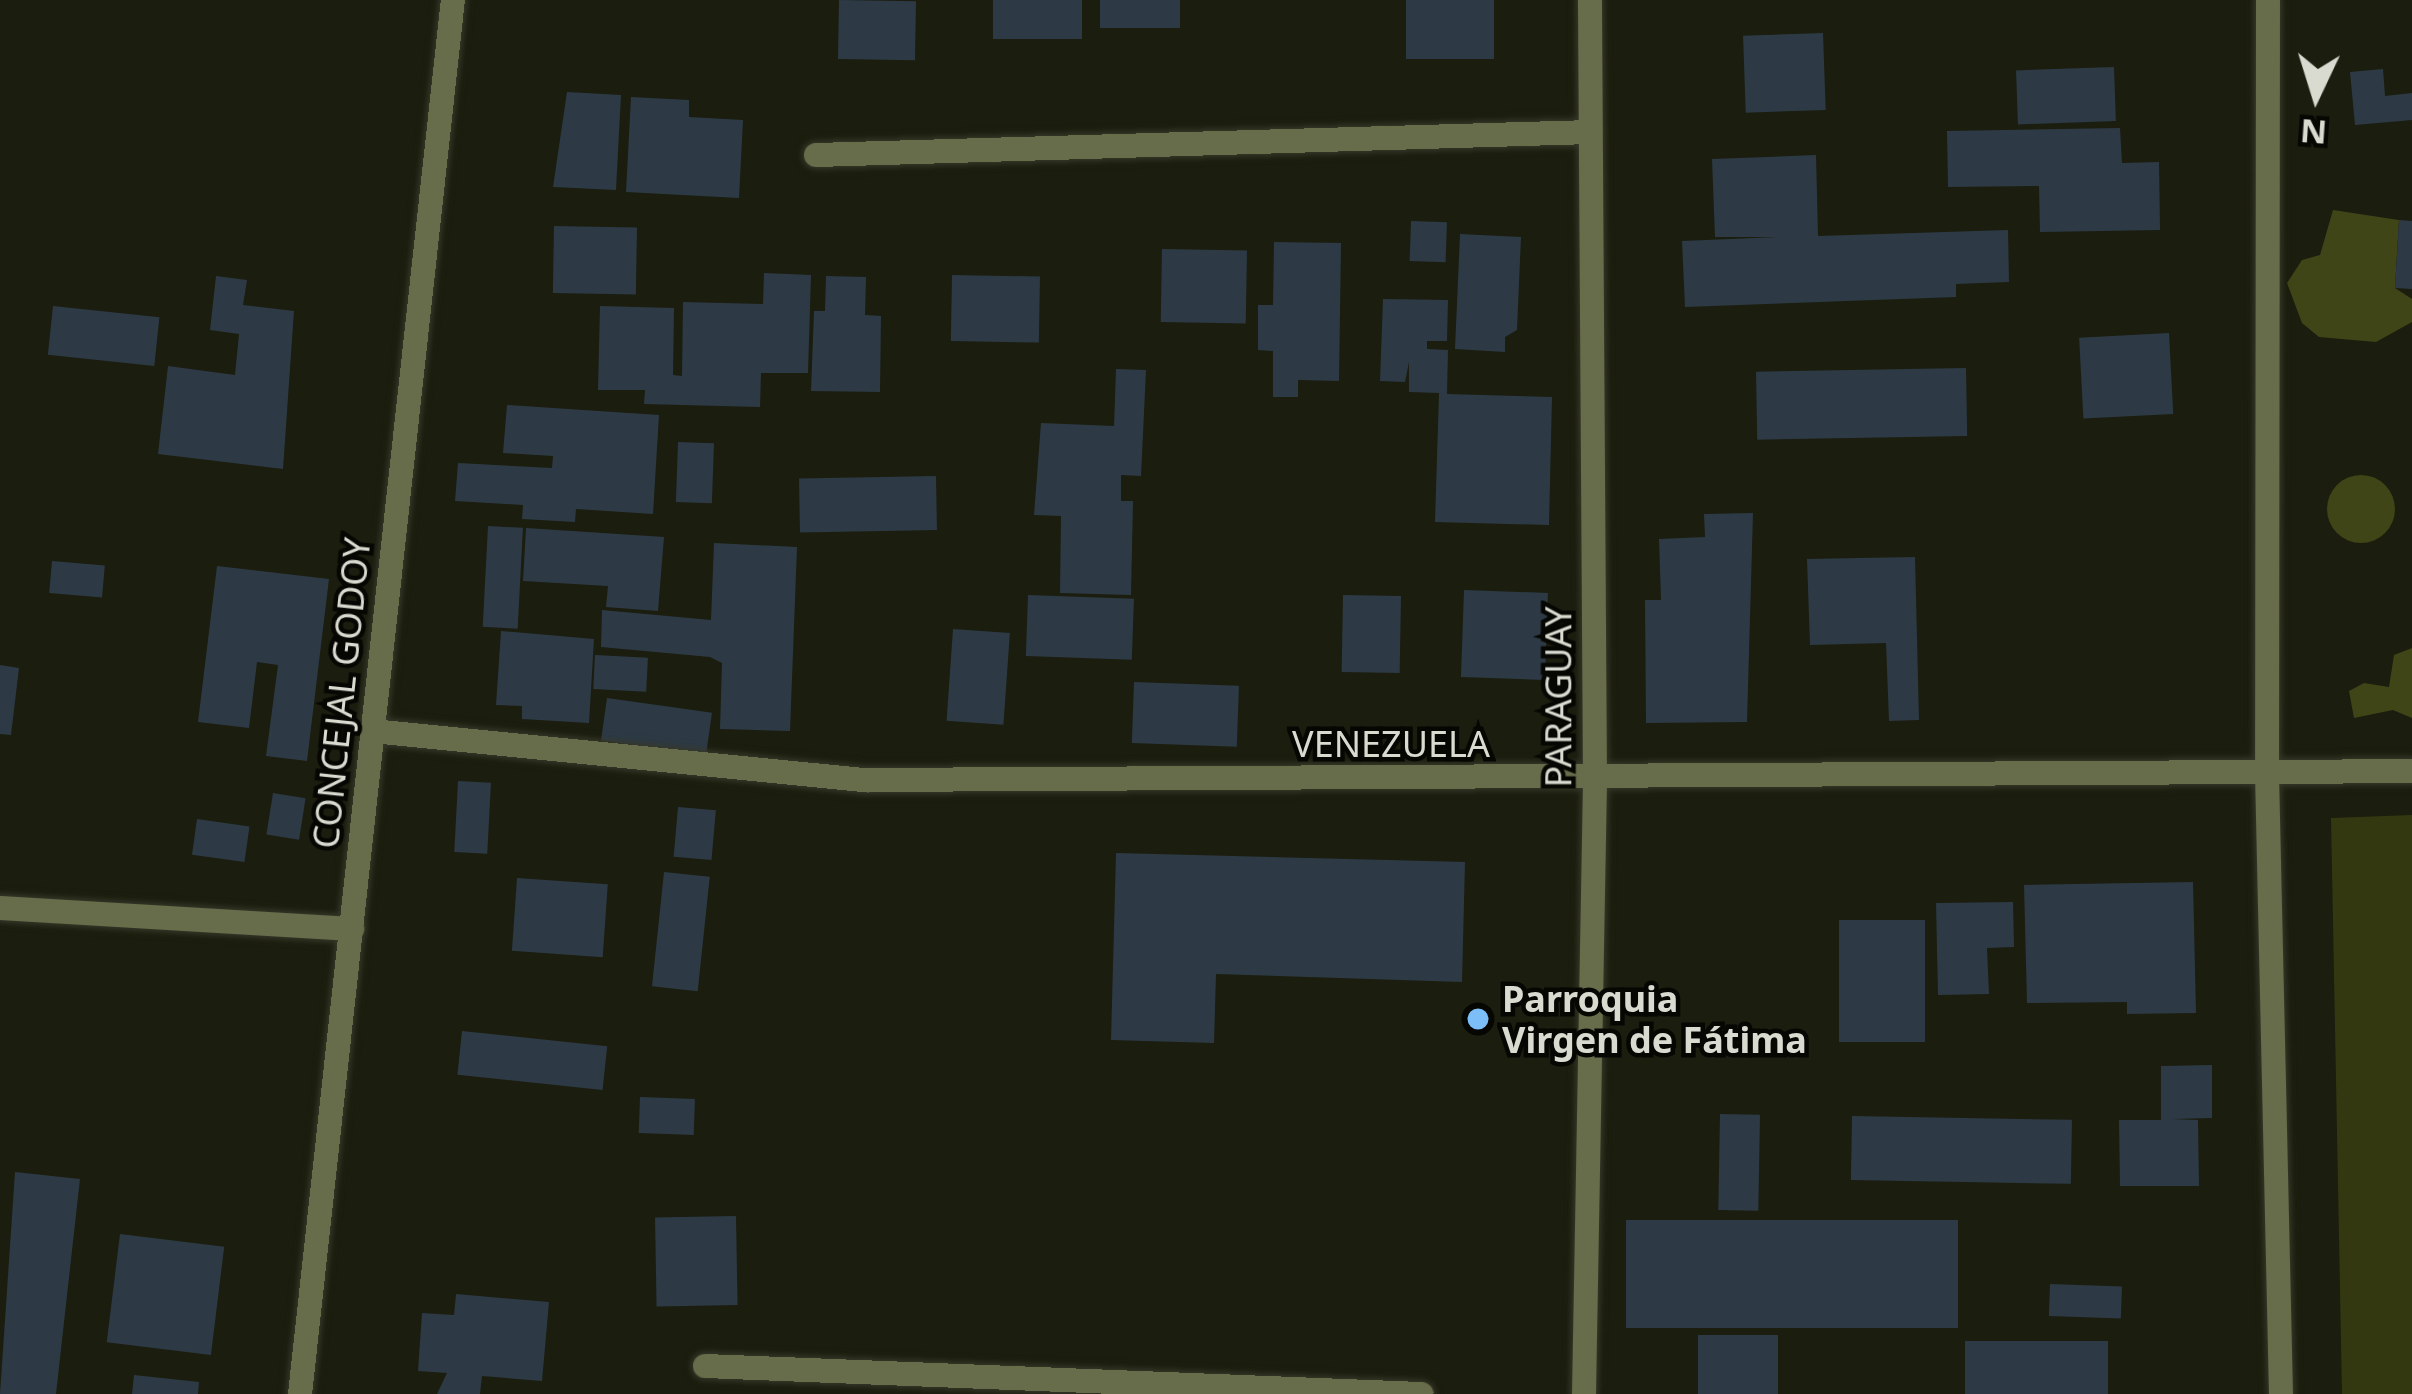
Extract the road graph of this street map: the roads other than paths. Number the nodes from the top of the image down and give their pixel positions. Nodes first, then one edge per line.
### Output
1 (452, 0) edge
2 (1590, 0) edge
3 (2268, 0) edge
4 (1590, 132) junction
5 (816, 155) dead end
6 (372, 731) junction
7 (2412, 771) edge
8 (2266, 772) junction
9 (1594, 780) junction
10 (0, 908) edge
11 (352, 929) junction
12 (705, 1366) dead end
13 (300, 1394) edge
14 (1421, 1394) edge
15 (1584, 1394) edge
16 (2281, 1394) edge

1 - 6 street, CONCEJAL GODOY
2 - 4 street, PARAGUAY
3 - 8 street
4 - 5 street
4 - 9 street, PARAGUAY
6 - 9 street, VENEZUELA
6 - 11 street, CONCEJAL GODOY
7 - 8 street, VENEZUELA
8 - 9 street, VENEZUELA
8 - 16 street
9 - 15 street, PARAGUAY
10 - 11 street
11 - 13 street, CONCEJAL GODOY
12 - 14 street

